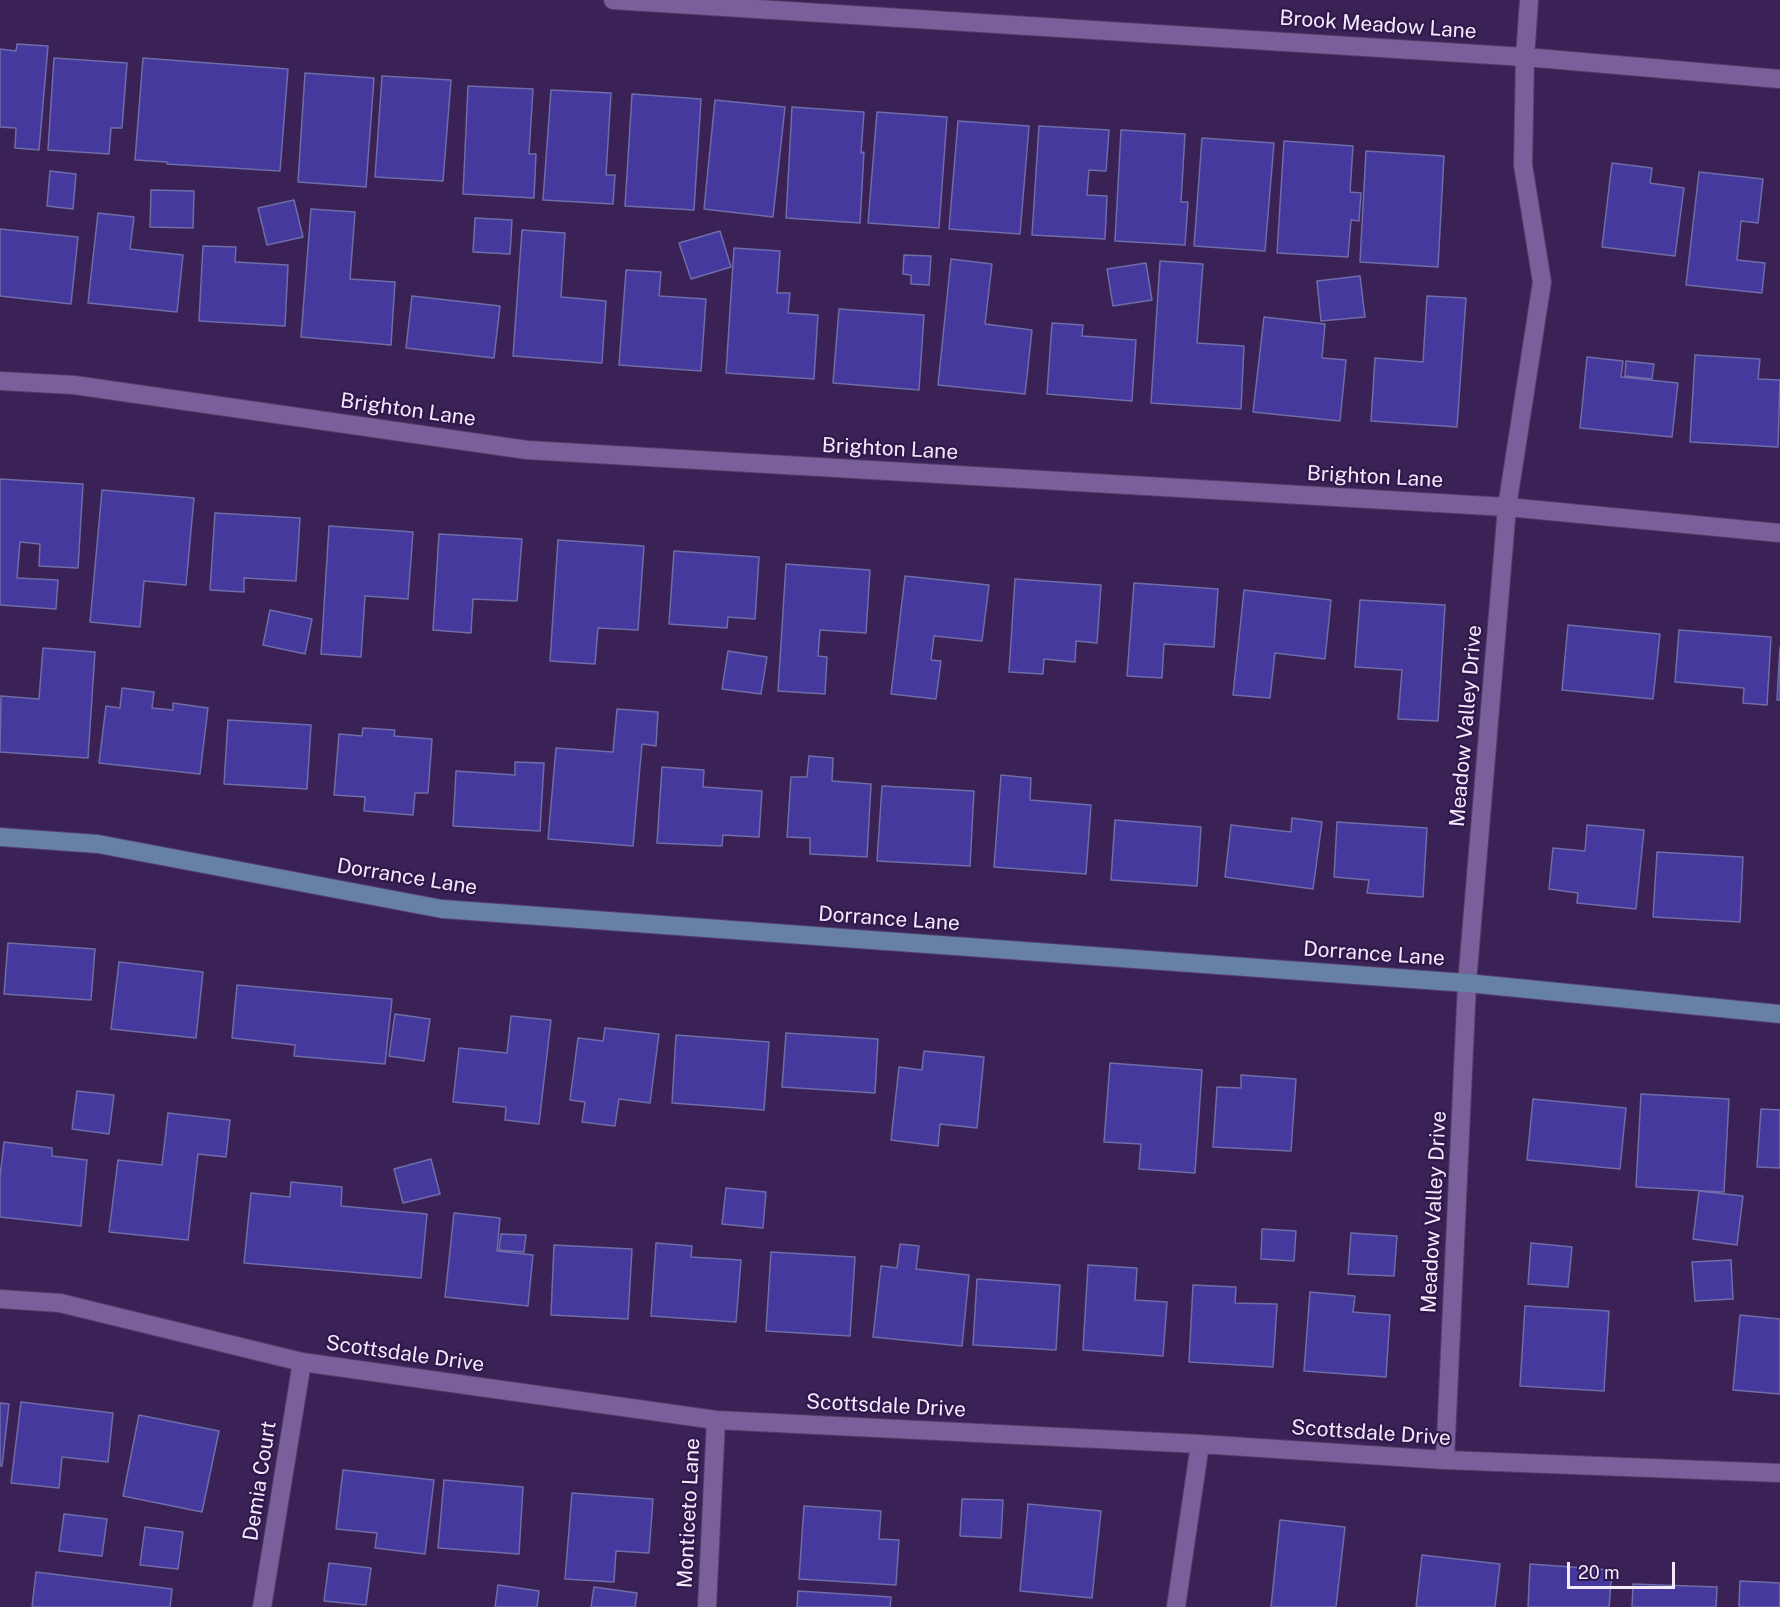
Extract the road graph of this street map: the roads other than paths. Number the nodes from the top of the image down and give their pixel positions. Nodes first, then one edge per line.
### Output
1 (613, 0) edge
2 (1529, 0) edge
3 (1525, 57) junction
4 (1780, 79) edge
5 (0, 381) edge
6 (1507, 507) junction
7 (1780, 532) edge
8 (0, 837) edge
9 (1467, 983) junction
10 (1780, 1014) edge
11 (0, 1299) edge
12 (302, 1362) junction
13 (716, 1420) junction
14 (1200, 1444) junction
15 (1445, 1460) junction
16 (1780, 1473) edge
17 (262, 1607) edge
18 (707, 1607) edge
19 (1176, 1607) edge

1 - 3 street, Brook Meadow Lane
2 - 3 street, Meadow Valley Drive
3 - 4 street, Brook Meadow Lane
3 - 6 street, Meadow Valley Drive
5 - 6 street, Brighton Lane
6 - 7 street, Brighton Lane
6 - 9 street, Meadow Valley Drive
8 - 9 street, Dorrance Lane
9 - 10 street, Dorrance Lane
9 - 15 street, Meadow Valley Drive
11 - 12 street, Scottsdale Drive
12 - 13 street, Scottsdale Drive
12 - 17 street, Demia Court
13 - 14 street, Scottsdale Drive
13 - 18 street, Monticeto Lane
14 - 15 street, Scottsdale Drive
14 - 19 street
15 - 16 street, Scottsdale Drive

